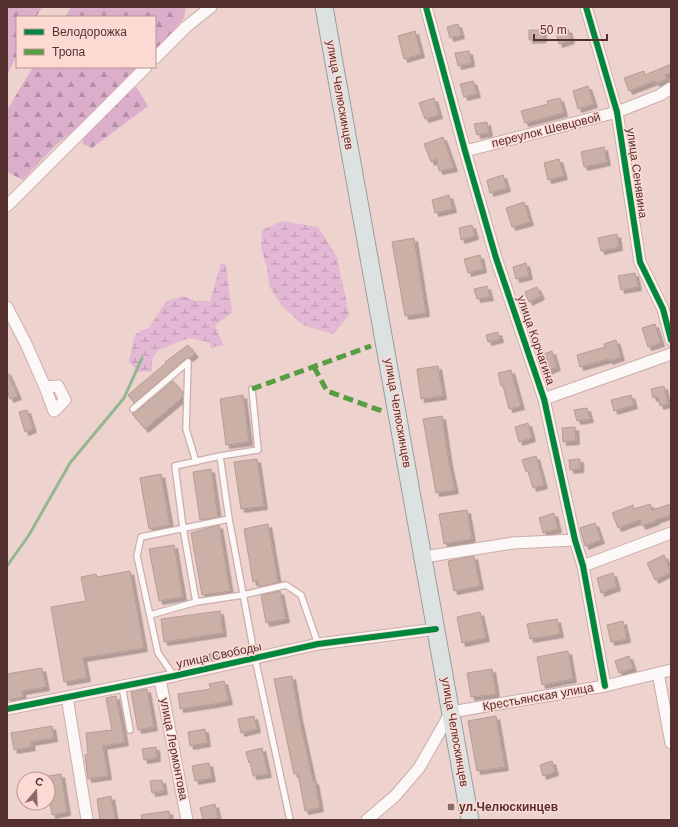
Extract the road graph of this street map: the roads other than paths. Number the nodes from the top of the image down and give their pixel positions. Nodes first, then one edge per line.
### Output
1 (211, 7) edge
2 (324, 7) edge
3 (426, 7) edge
4 (586, 7) edge
5 (156, 57) edge
6 (145, 68) edge
7 (671, 88) edge
8 (617, 112) junction
9 (465, 150) junction
10 (7, 206) edge
11 (7, 307) edge
12 (671, 340) edge
13 (671, 354) edge
14 (45, 388) dead end
15 (252, 389) dead end
16 (544, 399) junction
17 (133, 409) dead end
18 (220, 456) junction
19 (196, 462) junction
20 (229, 519) junction
21 (184, 528) junction
22 (671, 533) edge
23 (575, 540) junction
24 (424, 557) junction
25 (582, 566) junction
26 (243, 595) junction
27 (196, 602) junction
28 (150, 615) junction
29 (436, 628) junction
30 (318, 644) junction
31 (255, 658) junction
32 (671, 670) edge
33 (658, 673) junction
34 (174, 676) junction
35 (160, 678) junction
36 (122, 686) junction
37 (605, 686) junction
38 (67, 697) junction
39 (7, 709) edge
40 (451, 712) junction
41 (130, 730) dead end
42 (671, 743) edge
43 (87, 820) edge
44 (187, 820) edge
45 (290, 820) edge
46 (367, 820) edge
47 (470, 820) edge

1 - 5 street
2 - 24 main road, улица Челюскинцев
3 - 9 street, улица Корчагина
4 - 8 street, улица Сенявина
6 - 10 street
7 - 8 street, переулок Шевцовой
8 - 9 street, переулок Шевцовой
8 - 12 street, улица Сенявина
9 - 16 street, улица Корчагина
11 - 14 street
13 - 16 street
15 - 18 lane
16 - 23 street, улица Корчагина
17 - 19 lane
18 - 19 lane
18 - 20 lane
19 - 21 lane
20 - 21 lane
20 - 26 lane
21 - 27 lane
21 - 28 lane
22 - 25 street
23 - 24 street
23 - 25 street, улица Корчагина
24 - 29 main road, улица Челюскинцев
25 - 37 street, улица Корчагина
26 - 27 lane
26 - 30 lane
26 - 31 lane
27 - 28 lane
28 - 34 lane
29 - 30 street, улица Свободы
29 - 40 main road, улица Челюскинцев
30 - 31 street, улица Свободы
31 - 34 street, улица Свободы
31 - 45 lane
32 - 33 street, Крестьянская улица
33 - 37 street, Крестьянская улица
33 - 42 street
34 - 35 street, улица Свободы
35 - 36 street, улица Свободы
35 - 44 street, улица Лермонтова
36 - 38 street, улица Свободы
36 - 41 lane
37 - 40 street, Крестьянская улица
38 - 39 street, улица Свободы
38 - 43 street
40 - 46 street
40 - 47 main road, улица Челюскинцев

